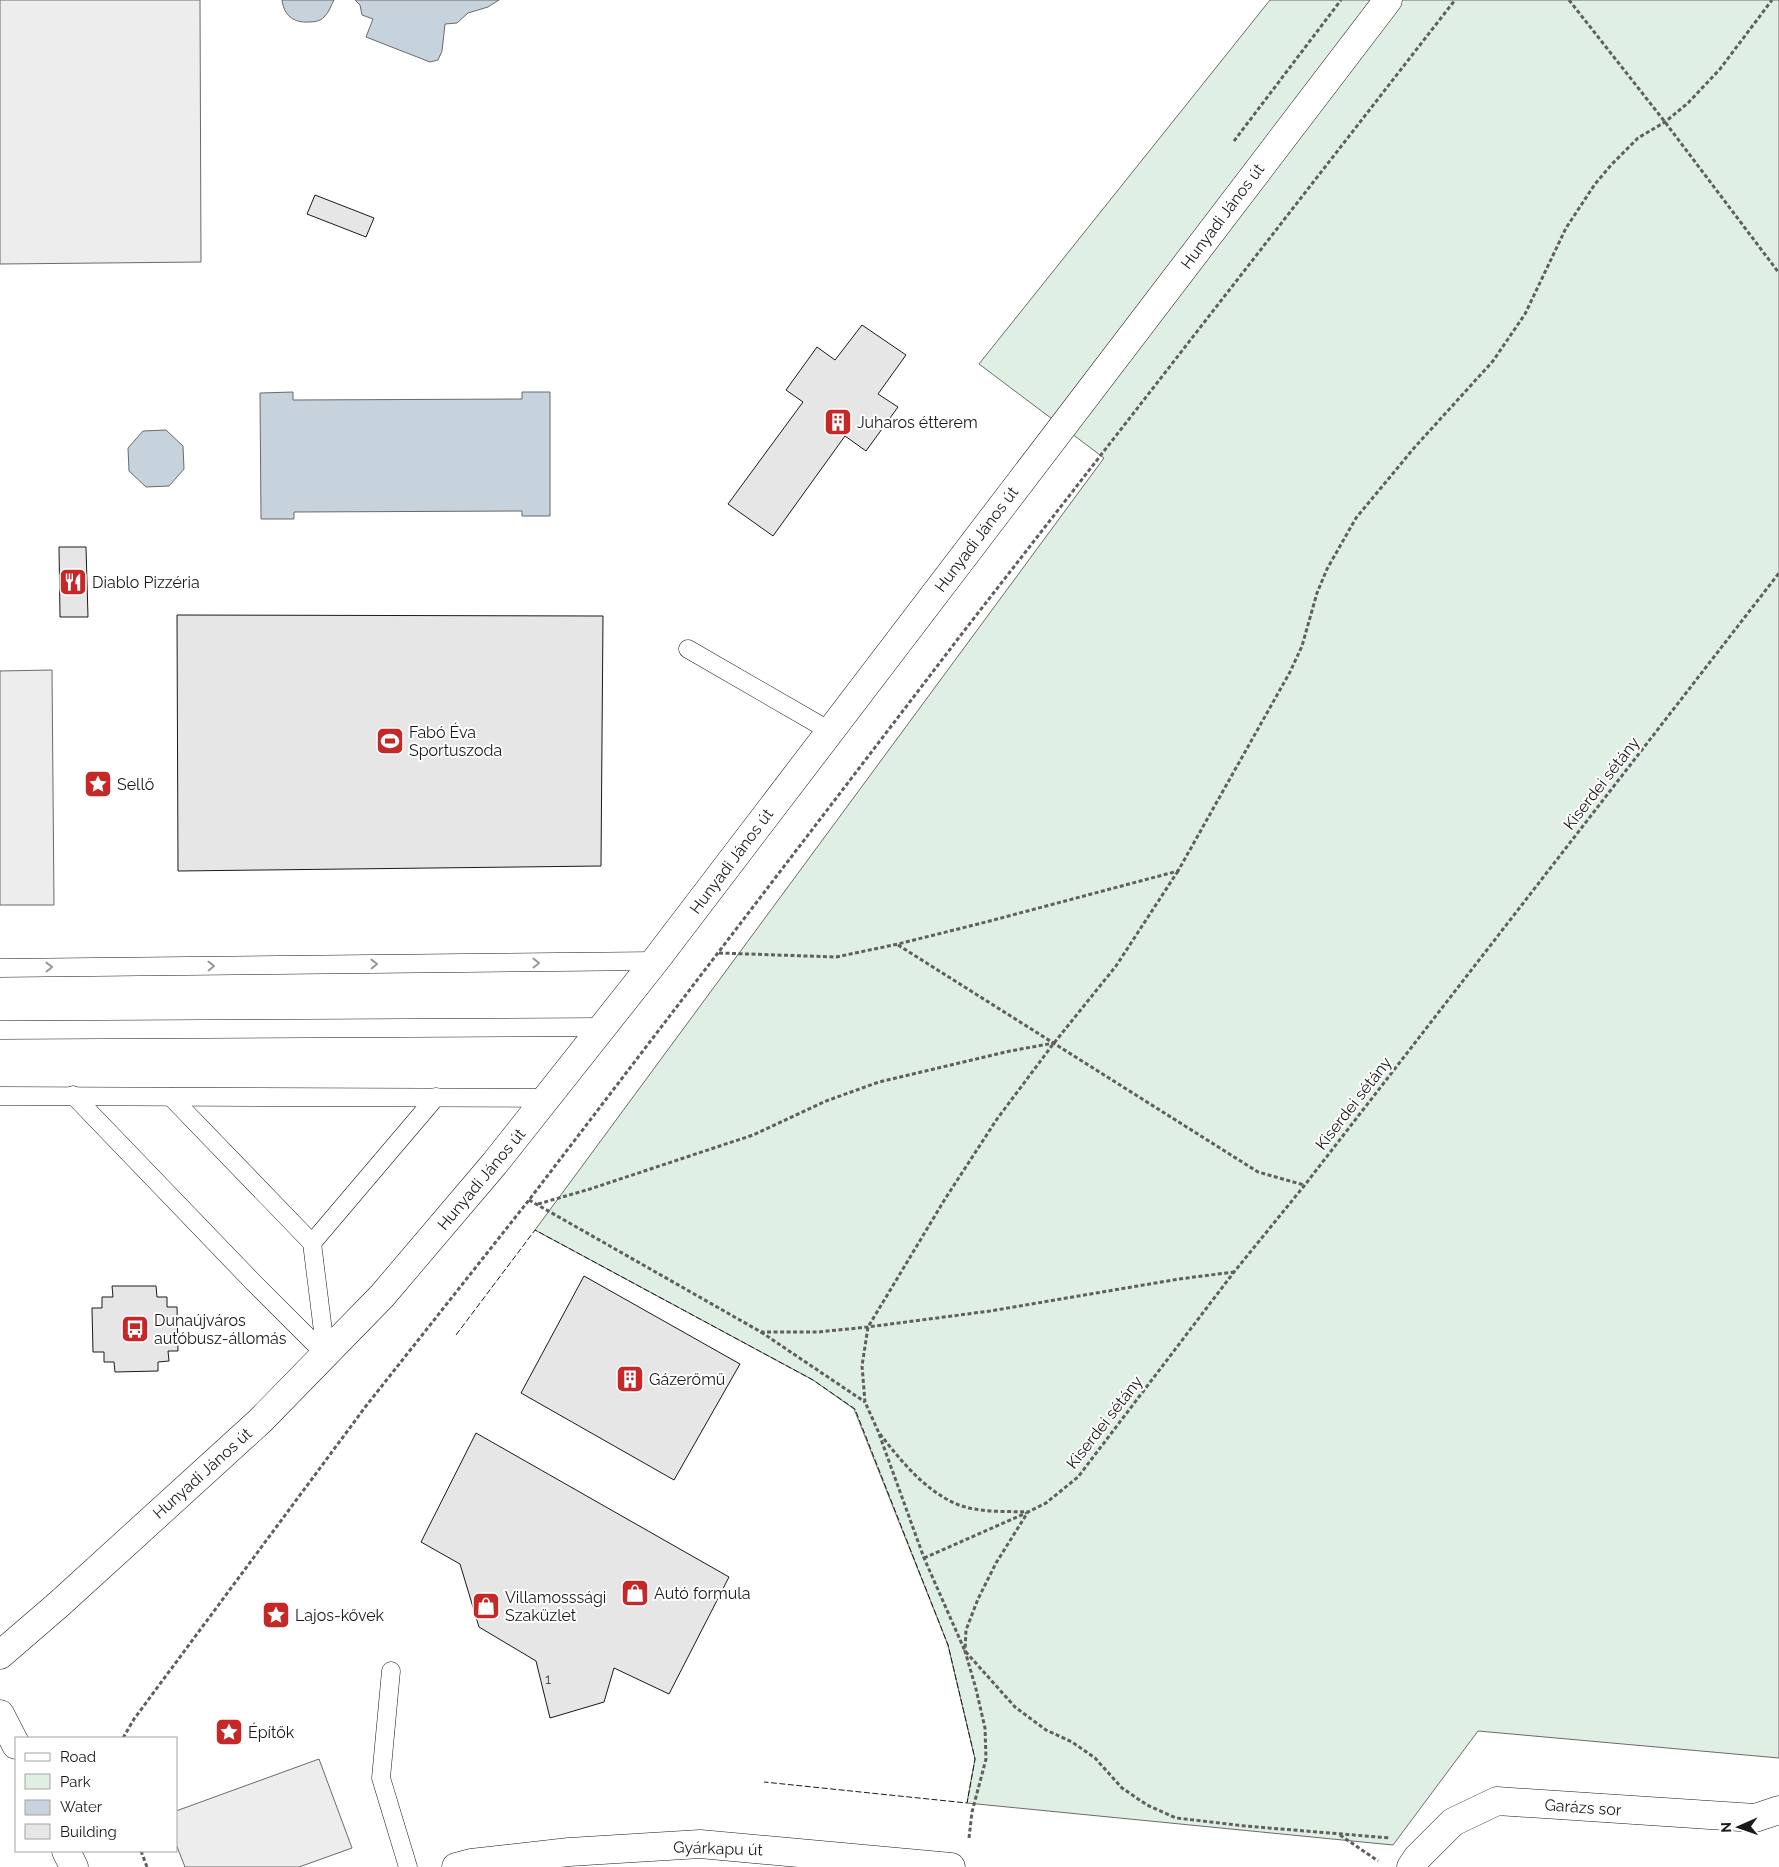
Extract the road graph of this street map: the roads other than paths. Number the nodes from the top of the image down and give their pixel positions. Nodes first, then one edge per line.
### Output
1 (1388, 0) edge
2 (688, 649) dead end
3 (830, 731) junction
4 (655, 961) junction
5 (0, 968) edge
6 (604, 1027) junction
7 (0, 1030) edge
8 (73, 1095) junction
9 (0, 1096) edge
10 (171, 1097) junction
11 (436, 1097) junction
12 (548, 1098) junction
13 (312, 1242) junction
14 (326, 1355) junction
15 (0, 1656) edge
16 (391, 1671) dead end
17 (0, 1714) edge
18 (15, 1743) edge
19 (1779, 1810) edge
20 (66, 1852) edge
21 (74, 1867) edge
22 (408, 1867) edge
23 (456, 1867) edge
24 (951, 1867) edge
25 (1411, 1867) edge

1 - 3 street, Hunyadi János út
2 - 3 lane
3 - 4 street, Hunyadi János út
5 -> 4 lane
4 - 6 street, Hunyadi János út
6 - 7 lane
6 - 12 street, Hunyadi János út
8 - 9 lane
8 - 10 lane
8 - 14 lane
10 - 11 lane
10 - 13 lane
11 - 12 lane
11 - 13 lane
12 - 14 street, Hunyadi János út
13 - 14 lane
14 - 15 street, Hunyadi János út
16 - 22 lane
17 - 18 street
19 - 25 street, Garázs sor
20 - 21 street
23 - 24 street, Gyárkapu út

